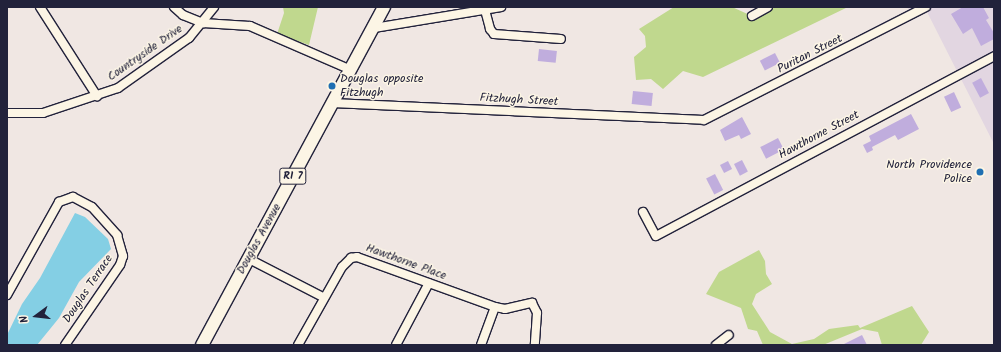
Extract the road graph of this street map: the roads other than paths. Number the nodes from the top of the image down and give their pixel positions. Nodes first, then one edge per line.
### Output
1 (40, 7) edge
2 (174, 7) edge
3 (214, 7) edge
4 (384, 7) edge
5 (501, 7) edge
6 (768, 7) edge
7 (926, 7) edge
8 (485, 10) junction
9 (752, 16) dead end
10 (203, 23) junction
11 (374, 28) junction
12 (561, 39) dead end
13 (994, 56) edge
14 (351, 70) junction
15 (98, 96) junction
16 (332, 103) junction
17 (7, 113) edge
18 (704, 120) joint
19 (643, 212) dead end
20 (249, 259) junction
21 (429, 283) junction
22 (7, 295) edge
23 (323, 297) junction
24 (495, 307) junction
25 (729, 334) dead end
26 (65, 345) edge
27 (202, 345) edge
28 (298, 345) edge
29 (396, 345) edge
30 (481, 345) edge
31 (535, 345) edge
32 (716, 345) edge

1 - 15 street
2 - 10 street
3 - 10 street, Countryside Drive
4 - 11 main road, Douglas Avenue / RI 7
5 - 8 street
6 - 9 street
7 - 18 street, Puritan Street
8 - 11 street
8 - 12 street
10 - 14 street
10 - 15 street, Countryside Drive
11 - 14 main road, Douglas Avenue / RI 7
13 - 19 street, Hawthorne Street
14 - 16 main road, Douglas Avenue / RI 7
15 - 17 street, Countryside Drive
16 - 18 street, Fitzhugh Street
16 - 20 main road, Douglas Avenue / RI 7
20 - 23 street
20 - 27 main road, Douglas Avenue / RI 7
21 - 23 street, Hawthorne Place
21 - 24 street, Hawthorne Place
21 - 29 street
22 - 26 street, Douglas Terrace
23 - 28 street
24 - 30 street
24 - 31 street, Hawthorne Place
25 - 32 street

